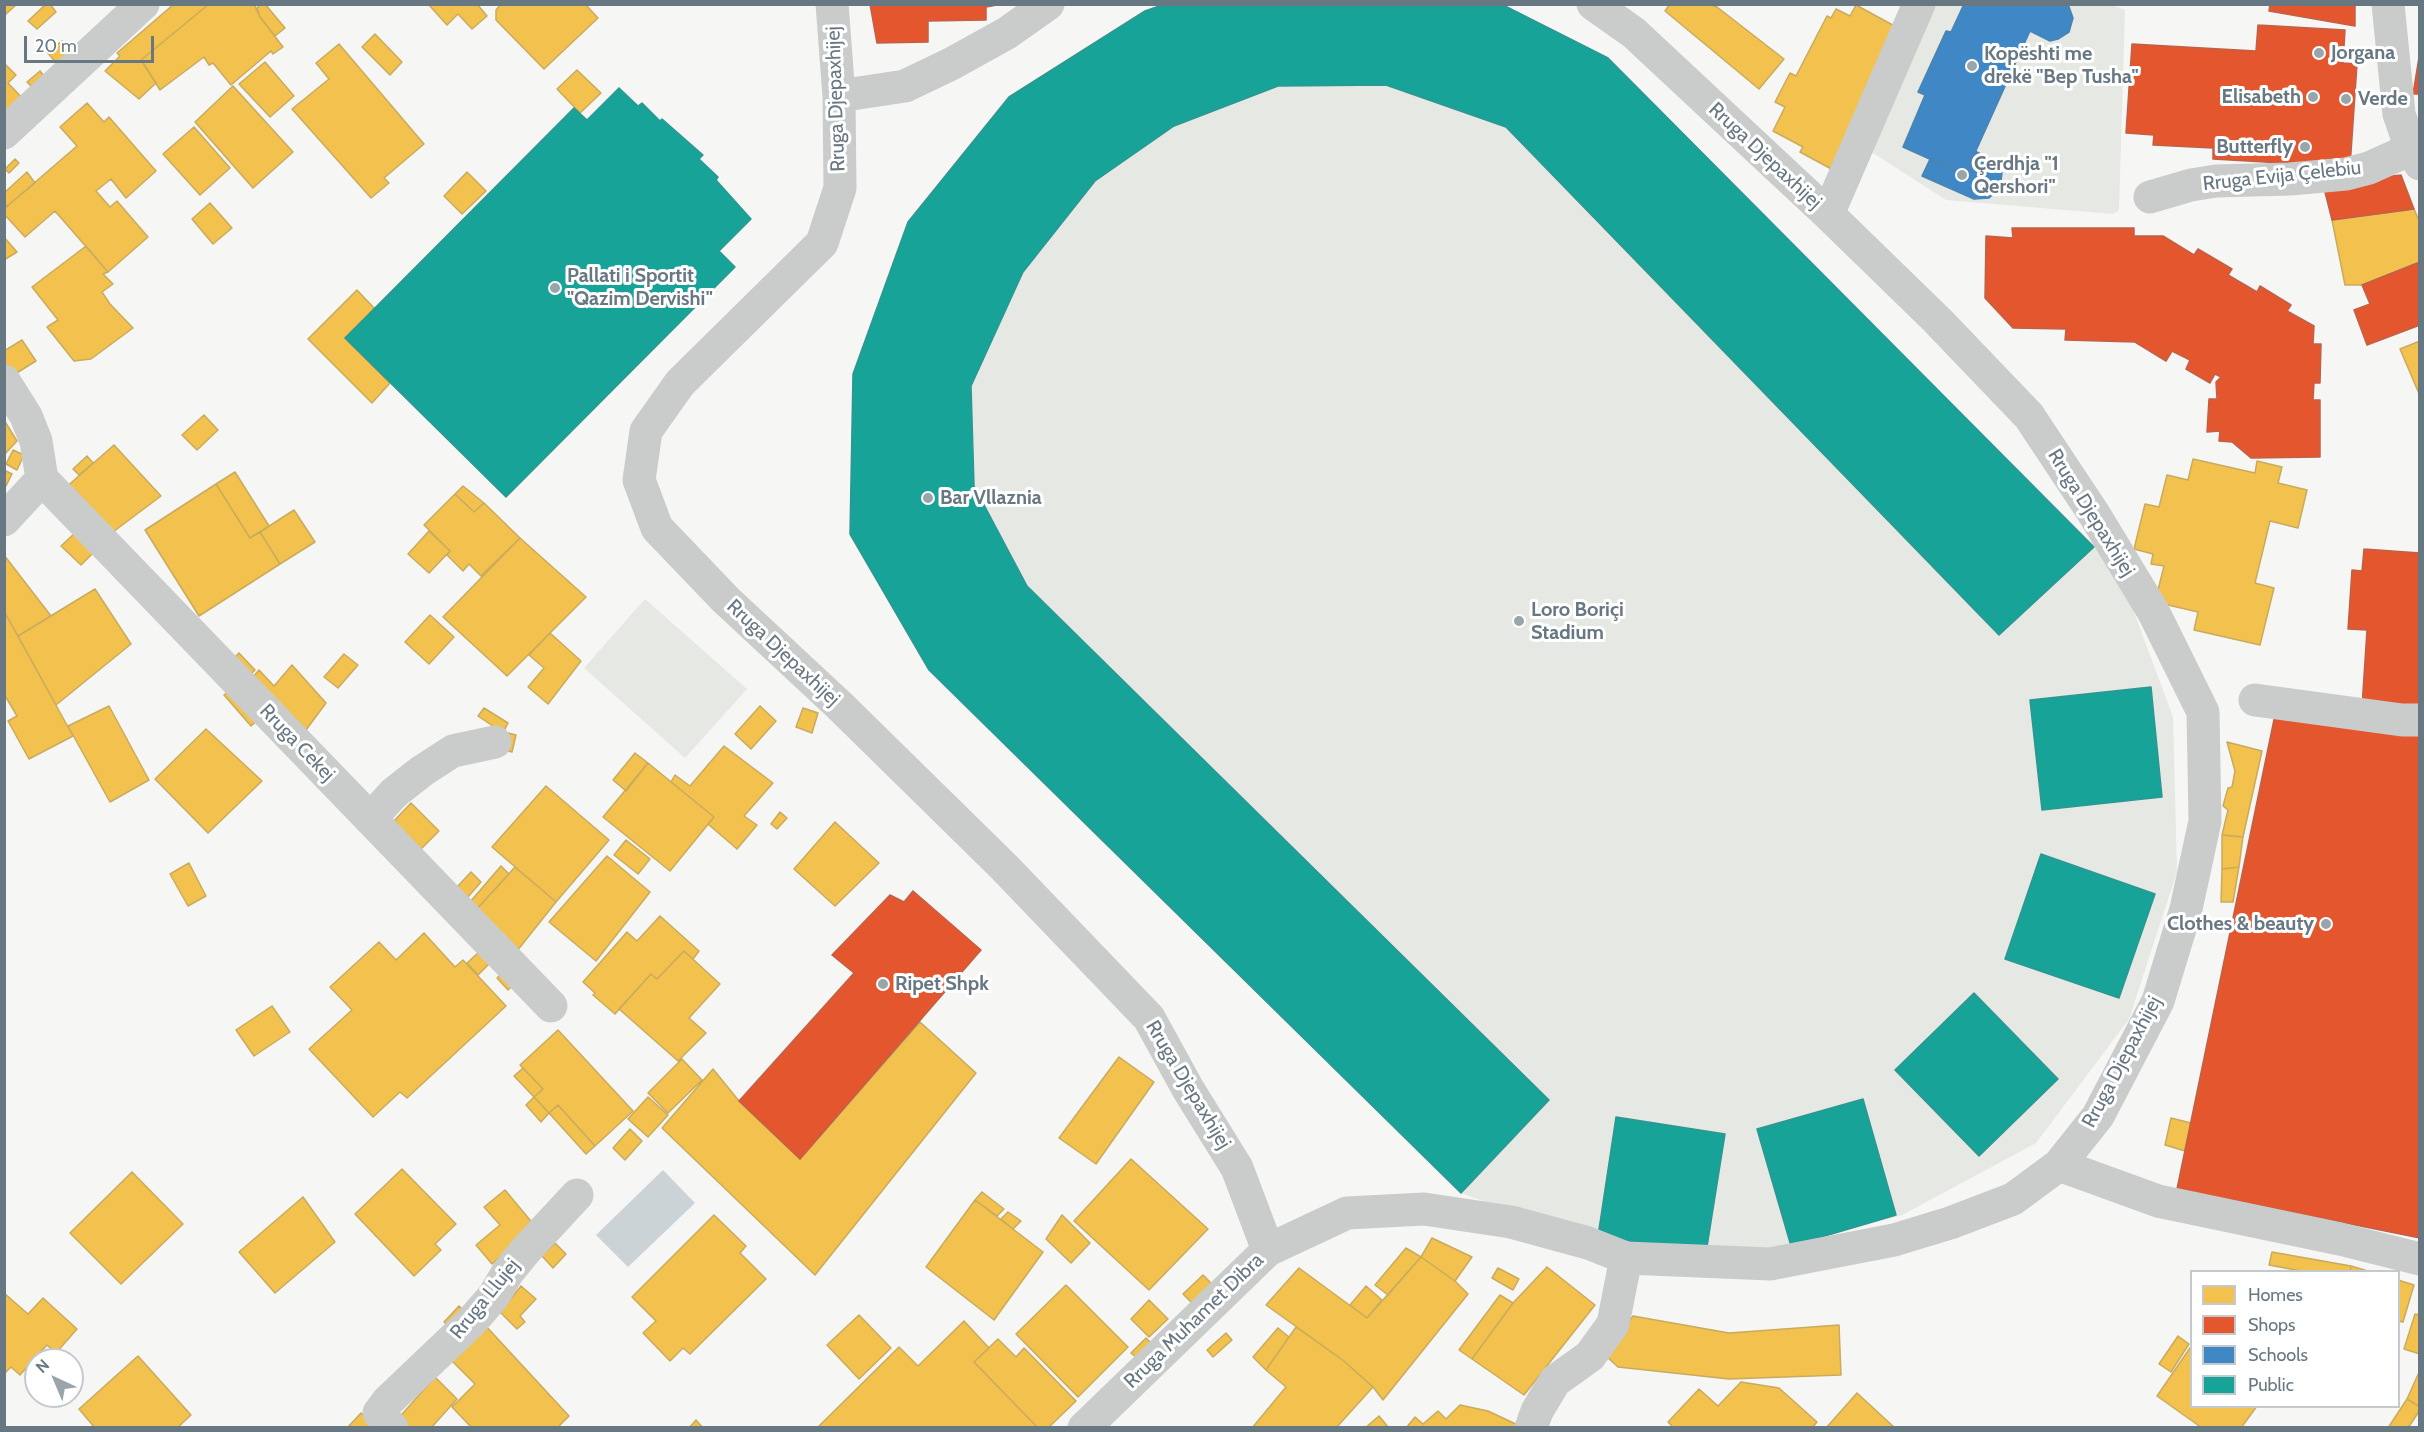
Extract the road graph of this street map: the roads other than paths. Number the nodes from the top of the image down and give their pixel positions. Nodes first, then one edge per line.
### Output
1 (143, 4) edge
2 (832, 4) edge
3 (1048, 4) edge
4 (1593, 4) edge
5 (1919, 4) edge
6 (2388, 4) edge
7 (839, 96) junction
8 (4, 133) edge
9 (2415, 157) edge
10 (2150, 197) dead end
11 (1828, 214) junction
12 (4, 381) edge
13 (42, 479) junction
14 (4, 520) edge
15 (2255, 700) dead end
16 (2420, 720) edge
17 (495, 742) dead end
18 (370, 819) junction
19 (551, 1006) dead end
20 (2059, 1165) junction
21 (577, 1195) dead end
22 (1347, 1213) joint
23 (1268, 1250) junction
24 (1626, 1258) junction
25 (2420, 1258) edge
26 (392, 1428) edge
27 (1084, 1428) edge
28 (1531, 1428) edge

1 - 8 street
2 - 7 street, Rruga Djepaxhijej
3 - 7 street
4 - 11 street, Rruga Djepaxhijej
5 - 11 street
6 - 9 street, Rruga Evija Çelebiu
7 - 23 street, Rruga Djepaxhijej
9 - 10 street, Rruga Evija Çelebiu
11 - 20 street, Rruga Djepaxhijej
12 - 13 street
13 - 14 street
13 - 18 street, Rruga Cekej
15 - 16 street
17 - 18 street
18 - 19 street, Rruga Cekej
20 - 24 street, Rruga Djepaxhijej
20 - 25 street
21 - 26 street, Rruga Llujej
22 - 23 street, Rruga Muhamet Dibra
22 - 24 street, Rruga Djepaxhijej
23 - 27 street, Rruga Muhamet Dibra
24 - 28 street

